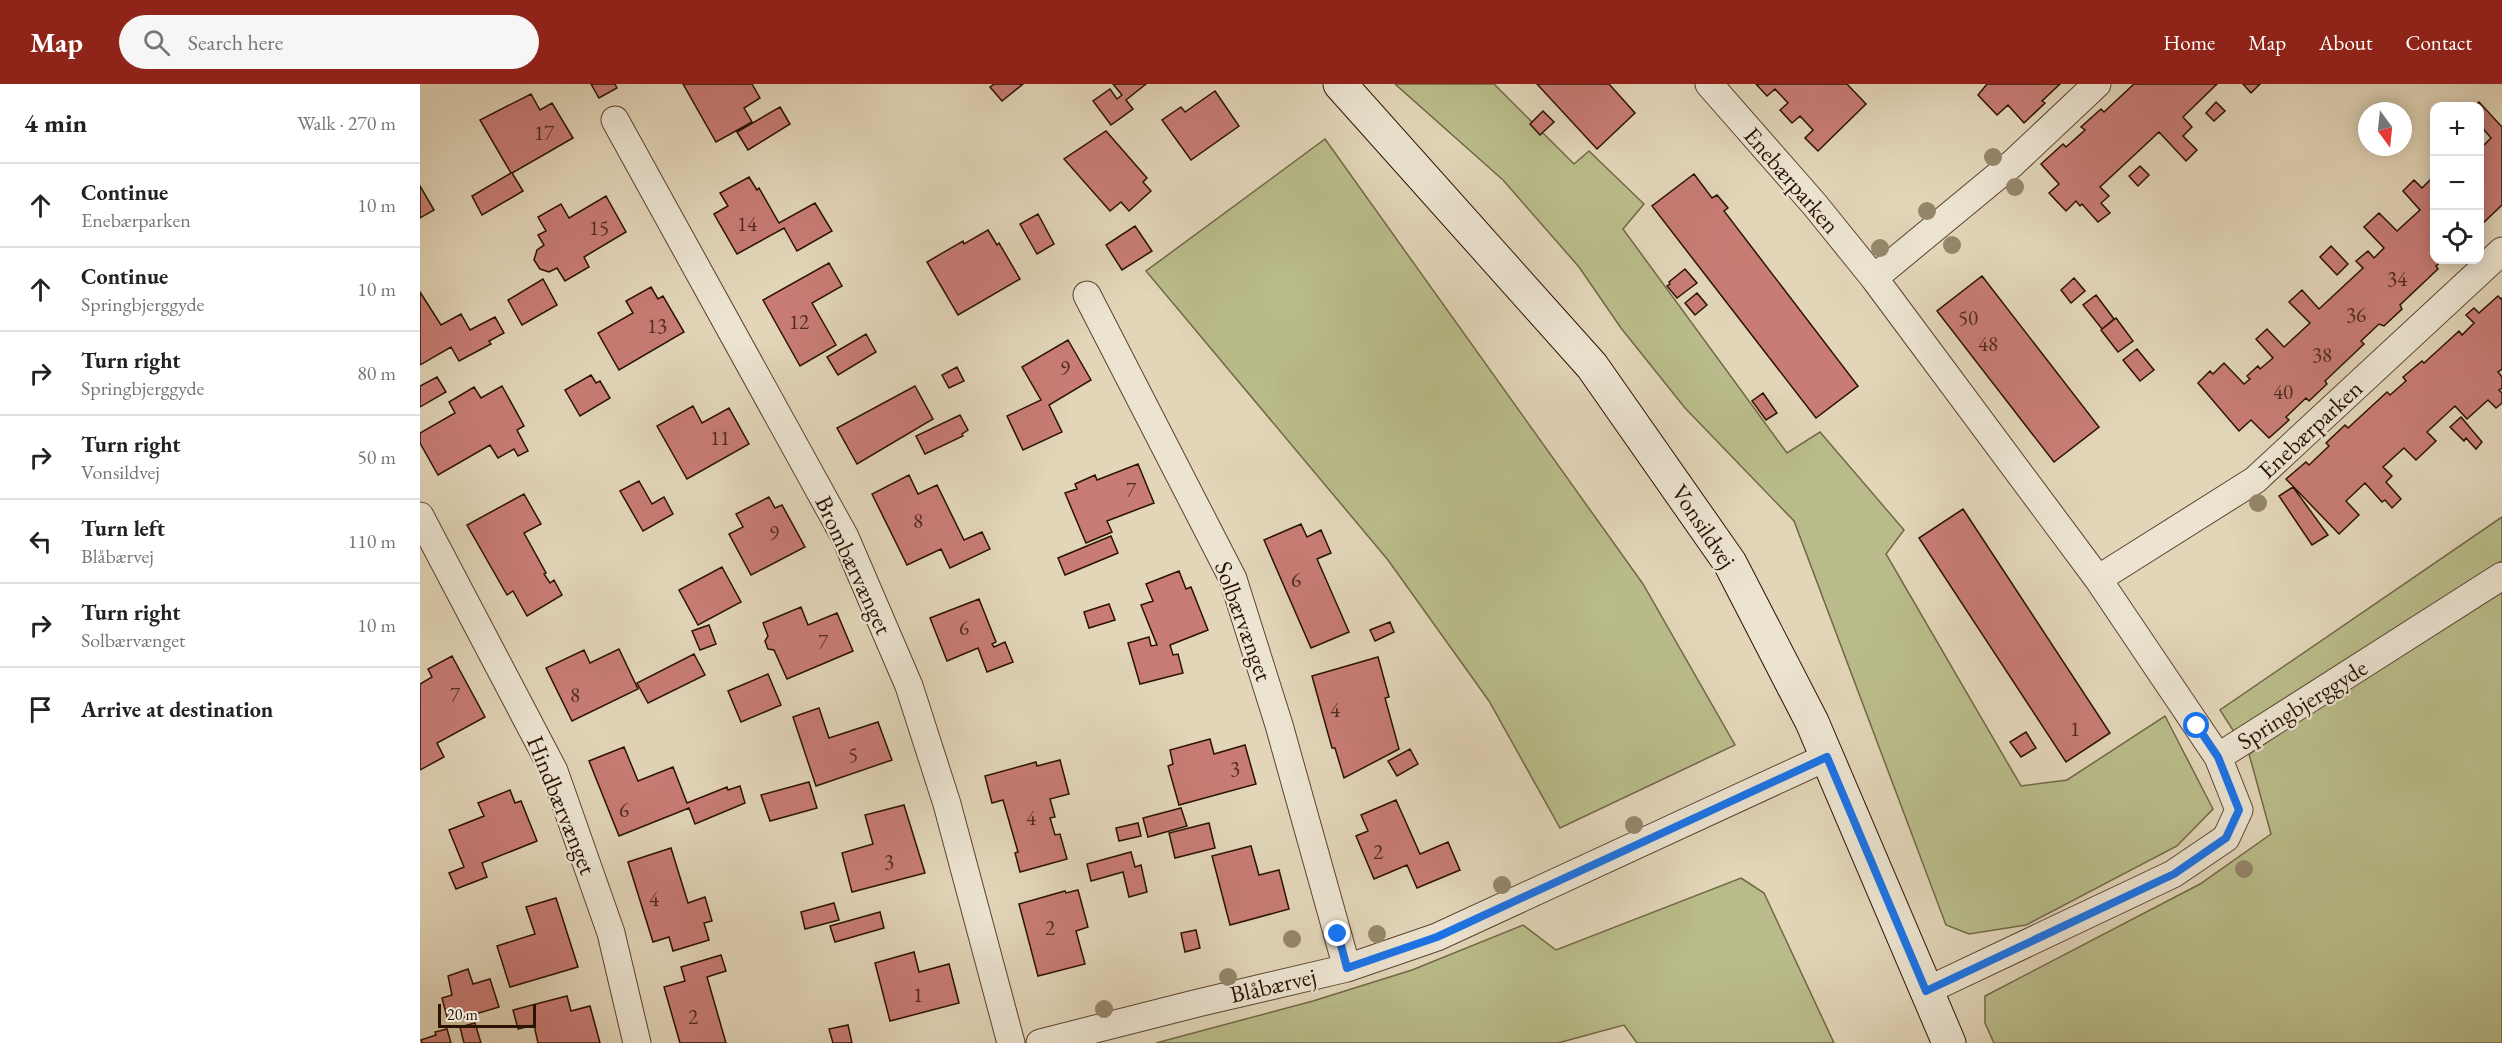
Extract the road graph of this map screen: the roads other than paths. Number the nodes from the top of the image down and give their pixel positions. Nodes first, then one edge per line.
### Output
1 (1340, 84) edge
2 (1709, 84) edge
3 (2097, 84) edge
4 (615, 120) dead end
5 (2502, 251) edge
6 (1874, 278) junction
7 (1087, 295) dead end
8 (420, 516) edge
9 (2502, 576) edge
10 (2098, 579) junction
11 (1827, 757) junction
12 (2218, 757) junction
13 (1347, 968) junction
14 (1926, 991) junction
15 (637, 1043) edge
16 (1011, 1043) edge
17 (1040, 1043) edge
18 (1948, 1043) edge

1 - 11 main road, Vonsildvej
2 - 6 street, Enebærparken
3 - 6 street
4 - 16 street, Brombærvænget
5 - 10 street, Enebærparken
6 - 10 street, Enebærparken
7 - 13 street, Solbærvænget
8 - 15 street, Hindbærvænget
9 - 12 street, Springbjerggyde
10 - 12 street, Enebærparken
11 - 13 street, Blåbærvej
11 - 14 main road, Vonsildvej
12 - 14 street, Springbjerggyde
13 - 17 street, Blåbærvej
14 - 18 main road, Vonsildvej

